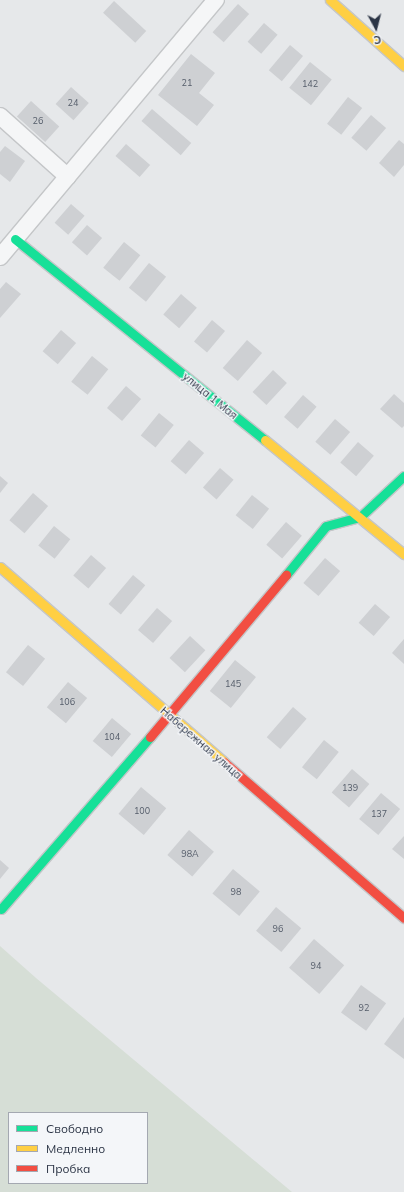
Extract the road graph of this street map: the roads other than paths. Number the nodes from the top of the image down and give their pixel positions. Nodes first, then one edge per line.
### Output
1 (216, 0) edge
2 (330, 0) edge
3 (404, 66) edge
4 (0, 116) edge
5 (68, 177) junction
6 (15, 239) junction
7 (0, 257) edge
8 (404, 476) edge
9 (360, 517) junction
10 (404, 554) edge
11 (0, 567) edge
12 (169, 715) junction
13 (2, 909) dead end
14 (404, 918) edge

1 - 5 street
2 - 3 street
4 - 5 street
5 - 6 street
6 - 7 street
6 - 9 street, улица 1 Мая
8 - 9 street
9 - 10 street, улица 1 Мая
9 - 12 street
11 - 12 street, Набережная улица
12 - 13 street
12 - 14 street, Набережная улица

